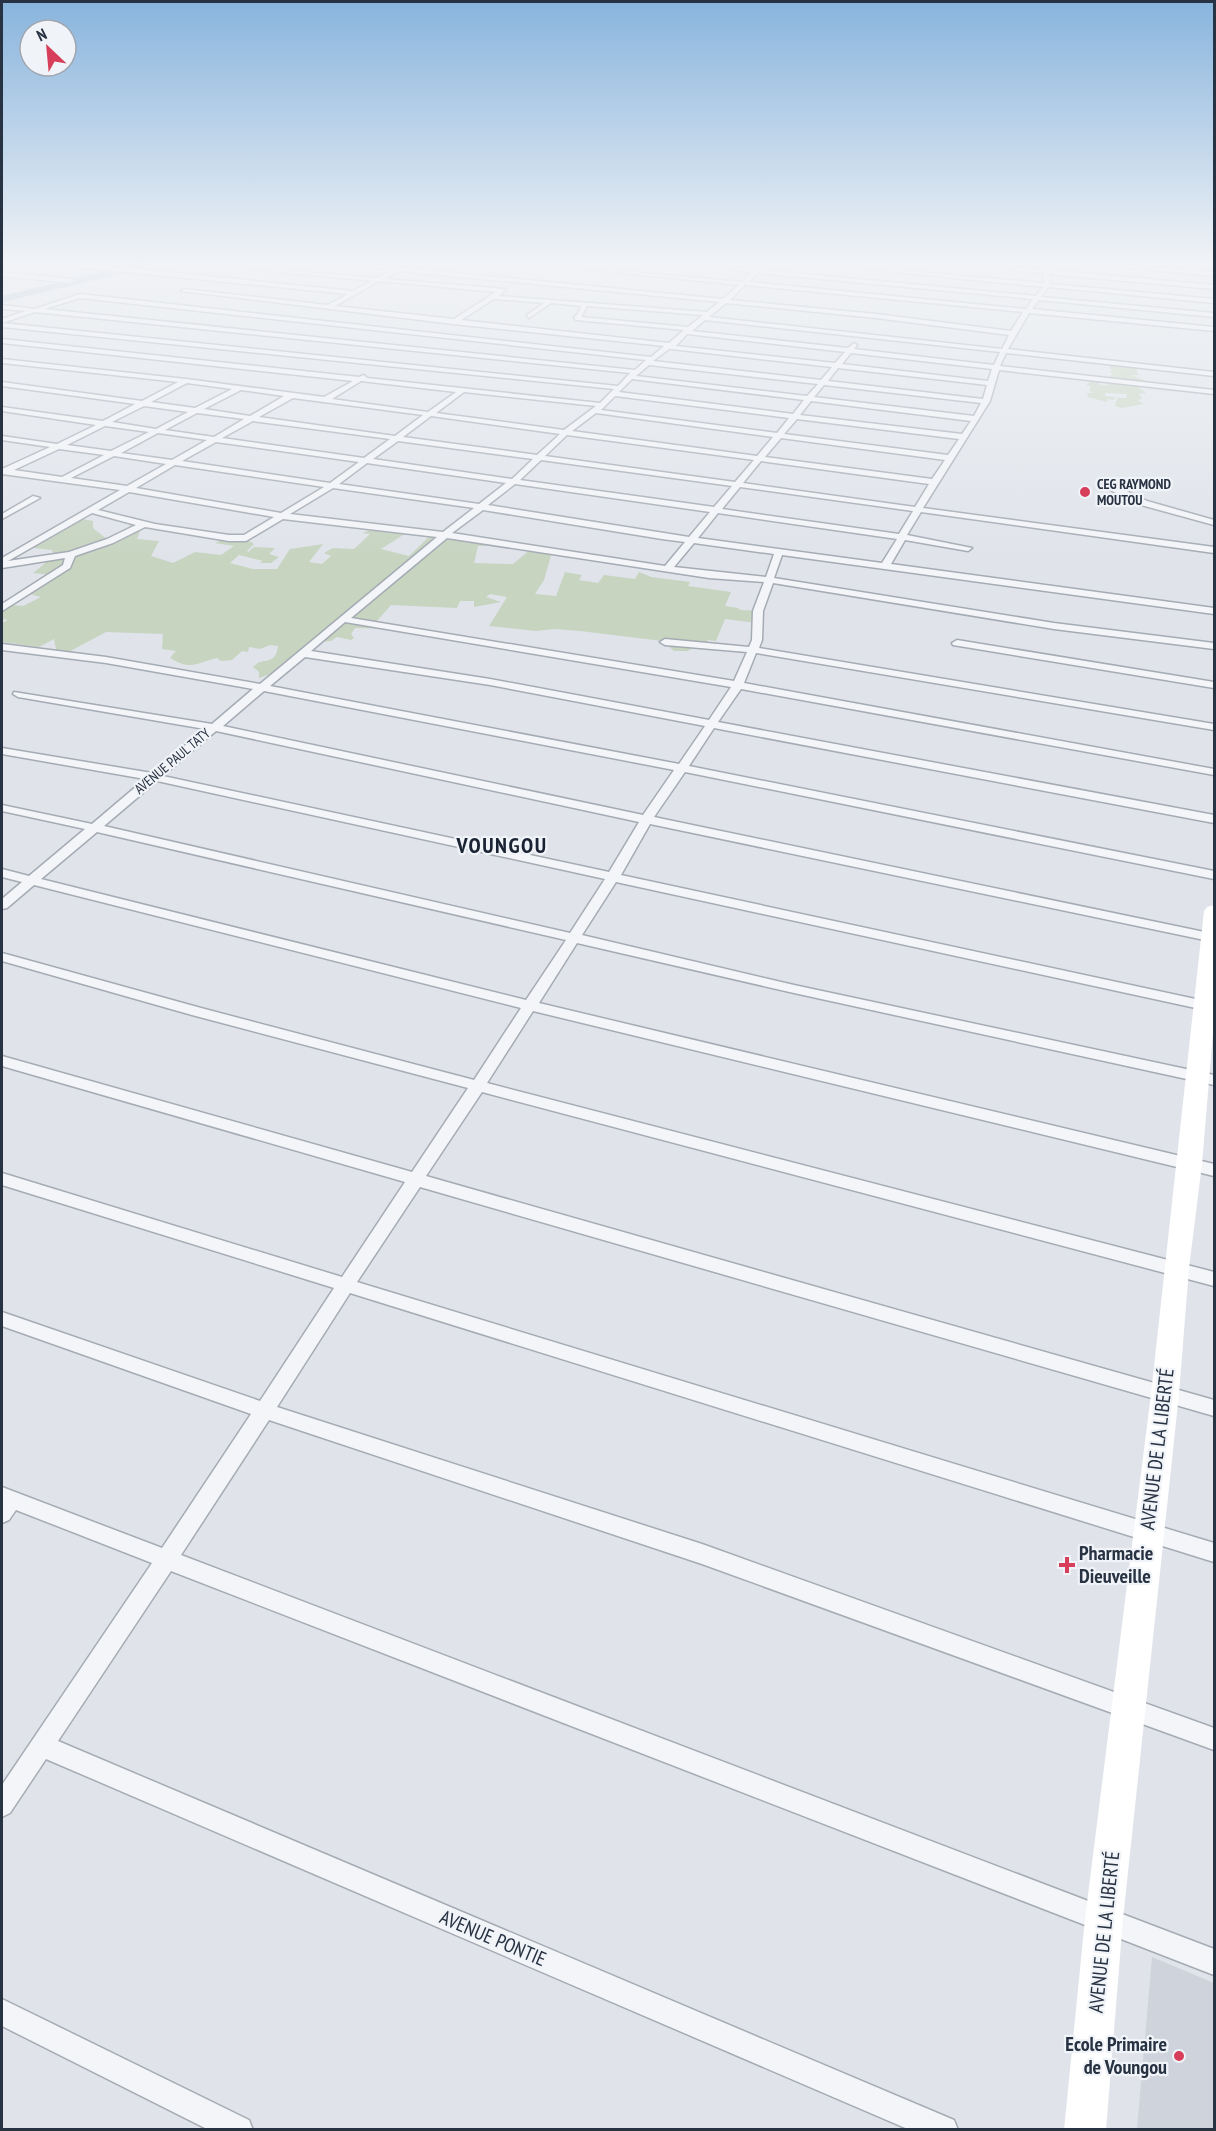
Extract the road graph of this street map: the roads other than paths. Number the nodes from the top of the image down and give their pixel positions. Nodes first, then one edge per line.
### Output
1 (24, 359) edge
2 (177, 359) edge
3 (227, 359) edge
4 (350, 359) edge
5 (392, 359) edge
6 (507, 359) edge
7 (639, 359) edge
8 (782, 359) edge
9 (841, 359) edge
10 (931, 359) edge
11 (1000, 359) edge
12 (1081, 359) edge
13 (2, 361) edge
14 (651, 361) junction
15 (18, 362) junction
16 (386, 363) junction
17 (219, 364) junction
18 (836, 366) junction
19 (996, 367) junction
20 (2, 370) edge
21 (1215, 374) edge
22 (634, 375) junction
23 (361, 378) junction
24 (186, 381) junction
25 (823, 382) junction
26 (990, 383) junction
27 (2, 384) edge
28 (240, 388) junction
29 (621, 388) junction
30 (464, 389) junction
31 (1215, 392) edge
32 (614, 394) junction
33 (292, 395) junction
34 (808, 399) junction
35 (325, 400) junction
36 (986, 400) junction
37 (143, 403) junction
38 (602, 405) junction
39 (2, 410) edge
40 (198, 410) junction
41 (595, 411) junction
42 (430, 414) junction
43 (793, 416) junction
44 (249, 418) junction
45 (976, 419) junction
46 (104, 423) junction
47 (158, 431) junction
48 (567, 431) junction
49 (779, 436) junction
50 (399, 437) junction
51 (964, 437) junction
52 (2, 438) edge
53 (214, 439) junction
54 (57, 446) junction
55 (114, 454) junction
56 (541, 457) junction
57 (758, 458) junction
58 (949, 459) junction
59 (367, 461) junction
60 (173, 463) junction
61 (3, 472) edge
62 (62, 480) junction
63 (514, 481) junction
64 (934, 482) junction
65 (737, 483) junction
66 (1105, 484) dead end
67 (332, 485) junction
68 (129, 489) junction
69 (36, 498) dead end
70 (482, 507) junction
71 (921, 508) junction
72 (89, 510) junction
73 (714, 511) junction
74 (283, 516) junction
75 (2, 517) edge
76 (1215, 523) edge
77 (142, 525) junction
78 (445, 535) junction
79 (904, 537) junction
80 (689, 540) junction
81 (968, 548) dead end
82 (1215, 550) edge
83 (779, 552) junction
84 (71, 554) junction
85 (2, 563) edge
86 (885, 567) junction
87 (668, 568) junction
88 (770, 580) junction
89 (2, 608) edge
90 (1215, 611) edge
91 (342, 619) junction
92 (665, 642) dead end
93 (957, 643) dead end
94 (1215, 646) edge
95 (2, 647) edge
96 (754, 650) junction
97 (301, 653) junction
98 (1215, 685) edge
99 (738, 686) junction
100 (260, 688) junction
101 (18, 694) dead end
102 (710, 725) junction
103 (213, 727) junction
104 (1215, 727) edge
105 (2, 751) edge
106 (681, 766) junction
107 (1215, 772) edge
108 (153, 777) junction
109 (2, 808) edge
110 (1215, 819) edge
111 (646, 820) junction
112 (93, 828) junction
113 (2, 873) edge
114 (1215, 876) edge
115 (613, 877) junction
116 (32, 880) junction
117 (2, 904) edge
118 (1214, 929) edge
119 (575, 937) junction
120 (2, 957) edge
121 (530, 1006) junction
122 (1209, 1007) edge
123 (2, 1061) edge
124 (1206, 1078) edge
125 (478, 1086) junction
126 (1202, 1167) edge
127 (2, 1179) edge
128 (416, 1181) junction
129 (1176, 1268) junction
130 (1215, 1279) edge
131 (345, 1286) junction
132 (2, 1319) edge
133 (1165, 1394) junction
134 (1215, 1408) edge
135 (265, 1410) junction
136 (5, 1503) edge
137 (1147, 1532) junction
138 (1215, 1553) edge
139 (165, 1560) junction
140 (1129, 1710) junction
141 (1215, 1739) edge
142 (43, 1746) junction
143 (2, 1804) edge
144 (1104, 1918) junction
145 (1215, 1962) edge
146 (2, 2012) edge
147 (239, 2130) edge
148 (944, 2130) edge
149 (1085, 2130) edge

1 - 15 street
2 - 17 street
3 - 17 street
4 - 16 street
5 - 16 street
6 - 22 street
7 - 14 street
8 - 18 street
9 - 18 street
10 - 19 street
11 - 19 street
12 - 21 street
13 - 15 street
14 - 22 street, AVENUE PAUL TATY
14 - 25 street
15 - 20 street
15 - 24 street
16 - 23 street
16 - 29 street
17 - 23 street
17 - 24 street
18 - 25 street
18 - 26 street
19 - 26 street
19 - 31 street
22 - 29 street, AVENUE PAUL TATY
22 - 34 street
23 - 30 street
23 - 35 street
24 - 28 street
24 - 37 street
25 - 34 street
25 - 36 street
26 - 36 street
27 - 37 street
28 - 33 street
28 - 40 street
29 - 32 street, AVENUE PAUL TATY
30 - 38 street
30 - 42 street
32 - 38 street, AVENUE PAUL TATY
32 - 43 street
33 - 35 street
33 - 44 street
34 - 43 street
34 - 45 street
35 - 42 street
36 - 45 street
37 - 40 street
37 - 46 street
38 - 41 street, AVENUE PAUL TATY
39 - 46 street
40 - 44 street
40 - 47 street
41 - 48 street, AVENUE PAUL TATY
41 - 49 street
42 - 48 street
42 - 50 street
43 - 49 street
43 - 51 street
44 - 50 street
44 - 53 street
45 - 51 street
46 - 47 street
46 - 54 street
47 - 53 street
47 - 55 street
48 - 56 street, AVENUE PAUL TATY
48 - 57 street
49 - 57 street
49 - 58 street
50 - 56 street
50 - 59 street
51 - 58 street
52 - 54 street
53 - 59 street
53 - 60 street
54 - 55 street
54 - 61 street
55 - 60 street
55 - 62 street
56 - 63 street, AVENUE PAUL TATY
56 - 65 street
57 - 64 street
57 - 65 street
58 - 64 street
59 - 63 street
59 - 67 street
60 - 67 street
60 - 68 street
61 - 62 street
62 - 68 street
63 - 70 street, AVENUE PAUL TATY
63 - 73 street
64 - 71 street
65 - 71 street
65 - 73 street
66 - 76 street
67 - 70 street
67 - 74 street
68 - 72 street
68 - 74 street
69 - 75 street
70 - 78 street, AVENUE PAUL TATY
70 - 80 street
71 - 79 street
71 - 82 street
72 - 77 street
72 - 85 street
73 - 79 street
73 - 80 street
74 - 77 street
74 - 78 street
77 - 84 street
78 - 87 street
78 - 91 street, AVENUE PAUL TATY
79 - 81 street
79 - 86 street
80 - 83 street
80 - 87 street
83 - 86 street
83 - 88 street
84 - 85 street
84 - 89 street
86 - 90 street
87 - 88 street
88 - 94 street
88 - 96 street
91 - 97 street, AVENUE PAUL TATY
91 - 99 street
92 - 96 street
93 - 98 street
95 - 100 street
96 - 99 street
96 - 104 street
97 - 100 street, AVENUE PAUL TATY
97 - 102 street
99 - 102 street
99 - 107 street
100 - 103 street, AVENUE PAUL TATY
100 - 106 street
101 - 103 street
102 - 106 street
102 - 110 street
103 - 108 street, AVENUE PAUL TATY
103 - 111 street
105 - 108 street
106 - 111 street
106 - 114 street
108 - 112 street, AVENUE PAUL TATY
108 - 115 street
109 - 112 street
111 - 115 street
111 - 118 street
112 - 116 street, AVENUE PAUL TATY
112 - 119 street
113 - 116 street
115 - 119 street
115 - 122 street
116 - 117 street, AVENUE PAUL TATY
116 - 121 street
118 - 122 street, AVENUE DE LA LIBERTÉ
119 - 121 street
119 - 124 street
120 - 125 street
121 - 125 street
121 - 126 street
122 - 124 street, AVENUE DE LA LIBERTÉ
123 - 128 street
124 - 126 street, AVENUE DE LA LIBERTÉ
125 - 128 street
125 - 129 street
126 - 129 street, AVENUE DE LA LIBERTÉ
127 - 131 street
128 - 131 street
128 - 133 street
129 - 130 street
129 - 133 street, AVENUE DE LA LIBERTÉ
131 - 135 street
131 - 137 street
132 - 135 street
133 - 134 street
133 - 137 street, AVENUE DE LA LIBERTÉ
135 - 139 street
135 - 140 street
136 - 139 street
137 - 138 street
137 - 140 street, AVENUE DE LA LIBERTÉ
139 - 142 street
139 - 144 street
140 - 141 street
140 - 144 street, AVENUE DE LA LIBERTÉ
142 - 143 street
142 - 148 street, AVENUE PONTIE
144 - 145 street
144 - 149 street, AVENUE DE LA LIBERTÉ
146 - 147 street

